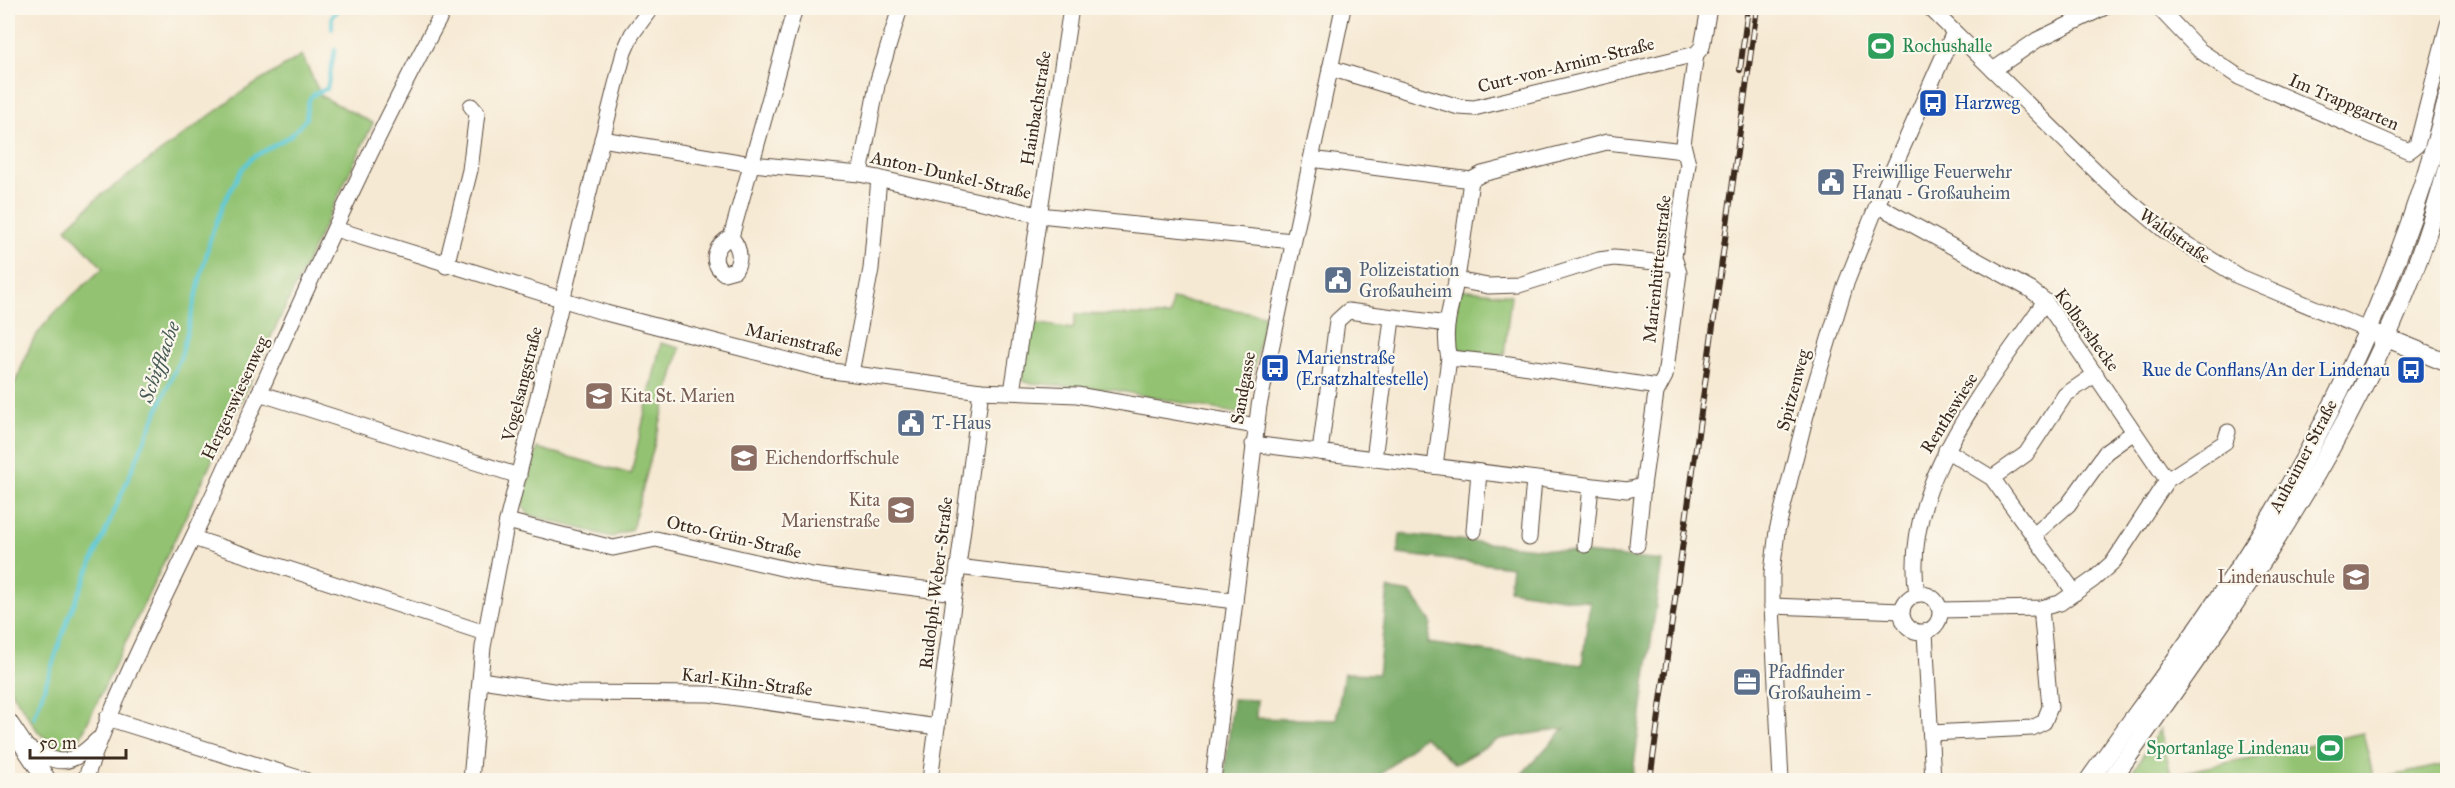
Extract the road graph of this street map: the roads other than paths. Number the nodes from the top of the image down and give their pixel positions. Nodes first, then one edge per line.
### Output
1 (445, 8) edge
2 (651, 8) edge
3 (795, 8) edge
4 (900, 8) edge
5 (1071, 8) edge
6 (1343, 8) edge
7 (1709, 8) edge
8 (1930, 8) edge
9 (2103, 8) edge
10 (2158, 8) edge
11 (2448, 24) edge
12 (1954, 32) junction
13 (1696, 54) junction
14 (1330, 68) junction
15 (1993, 70) junction
16 (2448, 97) edge
17 (471, 106) dead end
18 (602, 139) junction
19 (1683, 151) junction
20 (1311, 159) junction
21 (751, 164) junction
22 (2448, 165) edge
23 (860, 174) junction
24 (879, 178) junction
25 (1471, 180) junction
26 (1877, 205) junction
27 (1039, 215) junction
28 (335, 229) junction
29 (731, 237) dead end
30 (1293, 241) junction
31 (1675, 264) junction
32 (446, 266) junction
33 (1456, 280) junction
34 (563, 301) junction
35 (2045, 301) junction
36 (1392, 319) junction
37 (1447, 324) junction
38 (2367, 330) junction
39 (2388, 339) junction
40 (1449, 358) junction
41 (2448, 363) edge
42 (851, 373) junction
43 (2096, 374) junction
44 (1658, 387) junction
45 (981, 391) junction
46 (1012, 392) junction
47 (259, 393) junction
48 (1256, 426) junction
49 (2134, 432) junction
50 (2228, 432) dead end
51 (1253, 444) junction
52 (1946, 450) junction
53 (1320, 452) junction
54 (1374, 459) junction
55 (1436, 466) junction
56 (1479, 471) junction
57 (519, 476) junction
58 (1992, 478) junction
59 (1534, 479) junction
60 (2167, 480) junction
61 (1591, 486) junction
62 (1642, 486) junction
63 (507, 521) junction
64 (1474, 531) dead end
65 (2034, 535) junction
66 (193, 538) junction
67 (1529, 538) dead end
68 (1585, 545) dead end
69 (1637, 545) dead end
70 (958, 567) junction
71 (955, 593) junction
72 (2075, 593) junction
73 (1917, 594) junction
74 (1235, 601) junction
75 (1772, 606) junction
76 (2041, 608) junction
77 (1940, 610) junction
78 (1902, 611) junction
79 (1925, 632) junction
80 (485, 633) junction
81 (481, 680) junction
82 (107, 718) junction
83 (8, 722) edge
84 (937, 727) junction
85 (1931, 733) junction
86 (101, 736) junction
87 (26, 747) junction
88 (47, 780) edge
89 (85, 780) edge
90 (305, 780) edge
91 (471, 780) edge
92 (930, 780) edge
93 (1213, 780) edge
94 (1781, 780) edge
95 (1933, 780) edge
96 (2089, 780) edge
97 (2111, 780) edge

1 - 28 street, Hergerswiesenweg
2 - 18 street, Vogelsangstraße
3 - 21 street
4 - 23 street
5 - 27 street, Hainbachstraße
6 - 14 street, Sandgasse
7 - 13 street
8 - 12 street, Waldstraße
9 - 15 street
10 - 11 street, Im Trappgarten
12 - 15 street, Waldstraße
12 - 26 street, Spitzenweg
13 - 14 street, Curt-von-Arnim-Straße
13 - 19 street, Marienhüttenstraße
14 - 20 street, Sandgasse
15 - 38 street, Waldstraße
16 - 38 main road, Auheimer Straße
17 - 32 street
18 - 21 street, Anton-Dunkel-Straße
18 - 34 street, Vogelsangstraße
19 - 25 street
19 - 31 street, Marienhüttenstraße
20 - 25 street
20 - 30 street, Sandgasse
21 - 23 street, Anton-Dunkel-Straße
21 - 29 street
22 - 39 main road, Auheimer Straße
23 - 24 street, Anton-Dunkel-Straße
24 - 27 street, Anton-Dunkel-Straße
24 - 42 street
25 - 33 street
26 - 35 street, Kolbershecke
26 - 75 street, Spitzenweg
27 - 30 street, Anton-Dunkel-Straße
27 - 46 street, Hainbachstraße
28 - 32 street, Marienstraße
28 - 47 street, Hergerswiesenweg
30 - 48 street, Sandgasse
31 - 33 street
31 - 44 street, Marienhüttenstraße
32 - 34 street, Marienstraße
33 - 37 street
34 - 42 street, Marienstraße
34 - 57 street, Vogelsangstraße
35 - 43 street, Kolbershecke
35 - 52 street, Renthswiese
36 - 37 street
36 - 53 street
36 - 54 street
37 - 40 street
38 - 39 main road, Waldstraße
38 - 96 main road, Auheimer Straße
39 - 41 main road, Waldstraße
39 - 97 main road, Auheimer Straße
40 - 44 street
40 - 55 street
42 - 45 street, Marienstraße
43 - 49 street, Kolbershecke
43 - 58 street
44 - 62 street, Marienhüttenstraße
45 - 46 street, Marienstraße
45 - 70 street, Rudolph-Weber-Straße
46 - 48 street, Marienstraße
47 - 57 street
47 - 66 street, Hergerswiesenweg
48 - 51 street, Sandgasse
49 - 60 street, Kolbershecke
49 - 65 street
50 - 60 street
51 - 53 street
51 - 74 street, Sandgasse
52 - 58 street
52 - 73 street, Renthswiese
53 - 54 street
54 - 55 street
55 - 56 street
56 - 59 street
56 - 64 street
57 - 63 street, Vogelsangstraße
58 - 65 street
59 - 61 street
59 - 67 street
60 - 72 street
61 - 62 street
61 - 68 street
62 - 69 street, Marienhüttenstraße
63 - 71 street, Otto-Grün-Straße
63 - 80 street, Vogelsangstraße
65 - 72 street
66 - 80 street
66 - 82 street, Hergerswiesenweg
70 - 71 street, Rudolph-Weber-Straße
70 - 74 street
71 - 84 street, Rudolph-Weber-Straße
72 - 76 street
73 - 77 street
73 - 78 street
74 - 93 street, Sandgasse
75 - 78 street
75 - 94 street, Spitzenweg
76 - 77 street
76 - 85 street
77 - 79 street
78 - 79 street
79 - 85 street
80 - 81 street, Vogelsangstraße
81 - 84 street, Karl-Kihn-Straße
81 - 91 street, Vogelsangstraße
82 - 86 street, Hergerswiesenweg
82 - 90 street
83 - 87 main road
84 - 92 street, Rudolph-Weber-Straße
85 - 95 street
86 - 87 street
86 - 89 street, Hergerswiesenweg
87 - 88 main road

